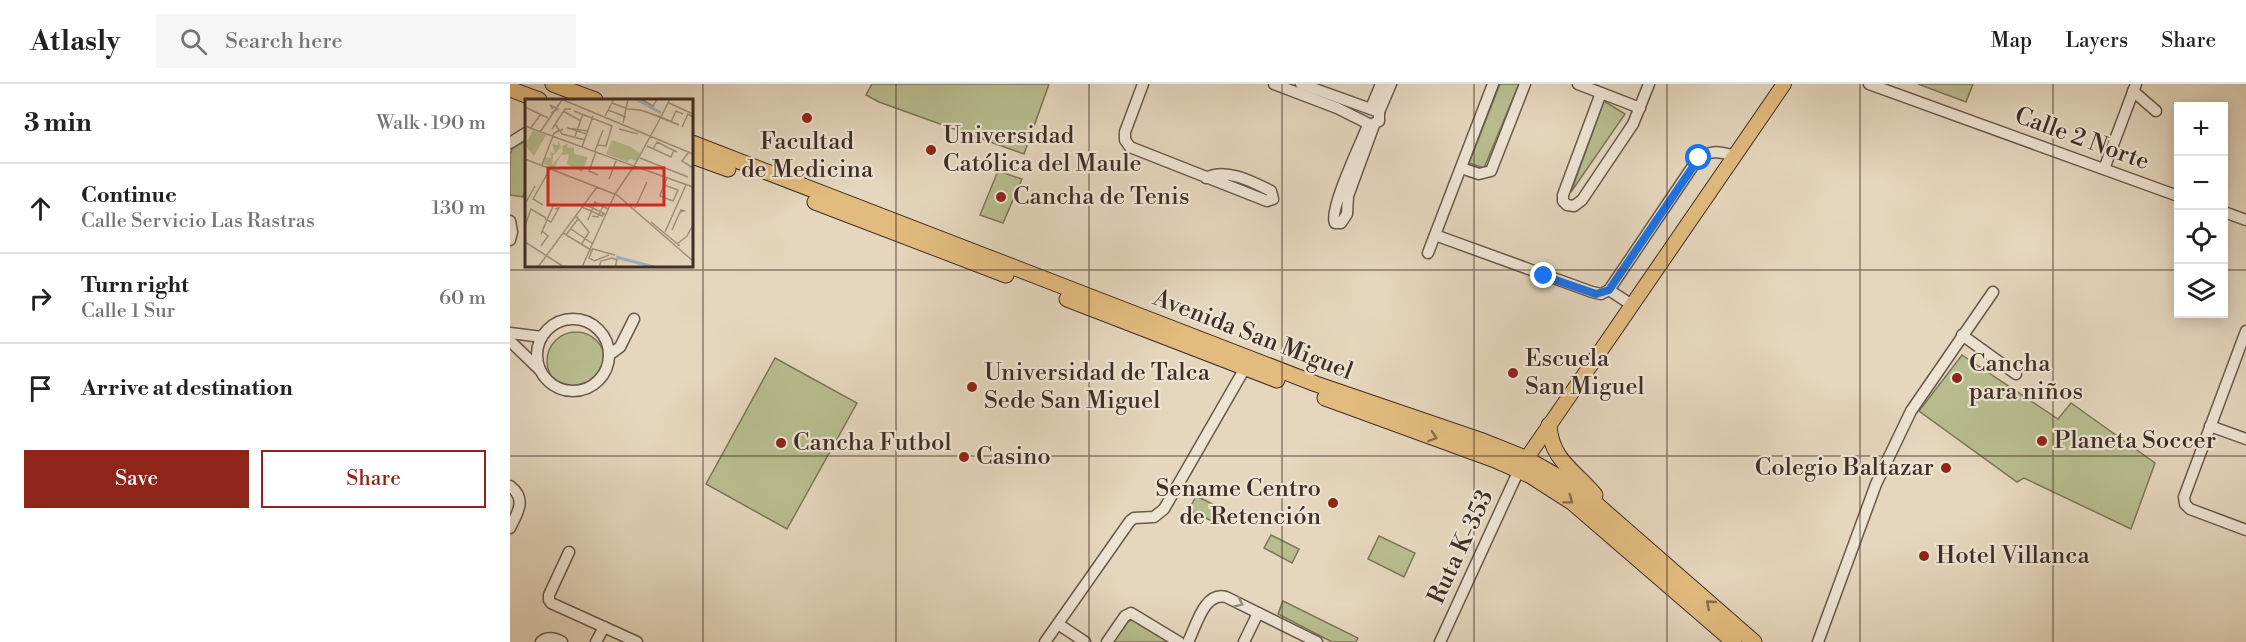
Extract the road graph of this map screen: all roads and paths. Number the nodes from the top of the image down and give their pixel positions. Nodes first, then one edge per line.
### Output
1 (1143, 84) edge
2 (1274, 84) edge
3 (1301, 84) edge
4 (1381, 84) edge
5 (1391, 84) edge
6 (1494, 84) edge
7 (1525, 84) edge
8 (1578, 84) edge
9 (1649, 84) edge
10 (1784, 84) edge
11 (1869, 84) edge
12 (2135, 87) edge
13 (510, 89) edge
14 (559, 91) edge
15 (1601, 93) junction
16 (536, 99) edge
17 (591, 99) edge
18 (1640, 108) junction
19 (1373, 110) junction
20 (2156, 111) dead end
21 (1370, 124) junction
22 (525, 134) edge
23 (510, 143) edge
24 (693, 143) edge
25 (693, 156) edge
26 (1734, 156) junction
27 (1461, 168) junction
28 (2104, 169) junction
29 (1206, 178) junction
30 (2174, 195) edge
31 (2228, 214) edge
32 (2246, 220) edge
33 (510, 221) edge
34 (1435, 235) junction
35 (510, 240) edge
36 (1428, 253) dead end
37 (1609, 290) junction
38 (1993, 292) dead end
39 (1632, 305) junction
40 (633, 319) dead end
41 (2246, 331) edge
42 (510, 333) edge
43 (1962, 334) junction
44 (542, 337) junction
45 (510, 341) edge
46 (2243, 345) edge
47 (609, 355) junction
48 (1245, 368) junction
49 (541, 371) junction
50 (2016, 374) dead end
51 (1549, 425) junction
52 (2210, 426) junction
53 (2246, 439) edge
54 (1522, 464) junction
55 (510, 486) edge
56 (1611, 516) junction
57 (510, 528) edge
58 (2246, 530) edge
59 (569, 552) dead end
60 (1258, 613) junction
61 (1058, 624) junction
62 (604, 627) junction
63 (1297, 638) edge
64 (541, 642) edge
65 (562, 642) edge
66 (596, 642) edge
67 (637, 642) edge
68 (1045, 642) edge
69 (1084, 642) edge
70 (1107, 642) edge
71 (1179, 642) edge
72 (1188, 642) edge
73 (1244, 642) edge
74 (1317, 642) edge
75 (1440, 642) edge
76 (1734, 642) edge
77 (1754, 642) edge
78 (1818, 642) edge

1 - 29 street
2 - 21 street
3 - 19 street
4 - 19 street
5 - 19 street
6 - 27 street
7 - 27 street
8 - 15 street
9 - 18 street
10 - 26 main road
11 - 28 street, Calle 2 Norte
12 - 20 street
12 - 28 street
13 - 16 highway
14 - 17 highway
15 - 18 street
15 - 18 street
19 - 21 street
21 - 21 street
22 - 23 street
24 - 54 highway, Avenida San Miguel
25 - 48 highway, Avenida San Miguel
26 - 37 street
26 - 39 main road
27 - 34 street
28 - 30 street, Calle 2 Norte
29 - 29 street
31 - 32 street
33 - 35 street
34 - 36 street
34 - 37 street
37 - 39 street
38 - 43 street
39 - 51 main road
40 - 47 street
41 - 46 street
42 - 44 street
43 - 50 street
43 - 78 street
44 - 47 street
44 - 49 street
45 - 49 street
46 - 52 street
47 - 49 street
48 -> 54 highway, Avenida San Miguel
48 - 61 street
51 - 54 main road
51 - 56 highway
52 - 53 street
52 - 58 street
54 - 56 highway, Avenida San Miguel
54 - 75 street, Ruta K-353
54 -> 76 highway, Avenida San Miguel
55 - 57 street
77 -> 56 highway, Avenida San Miguel
59 - 62 street
60 - 63 street
72 -> 60 street
60 - 73 street
61 - 68 street
61 - 69 street
62 - 66 street
62 - 67 street
63 - 74 street
64 - 65 street
70 - 71 street

